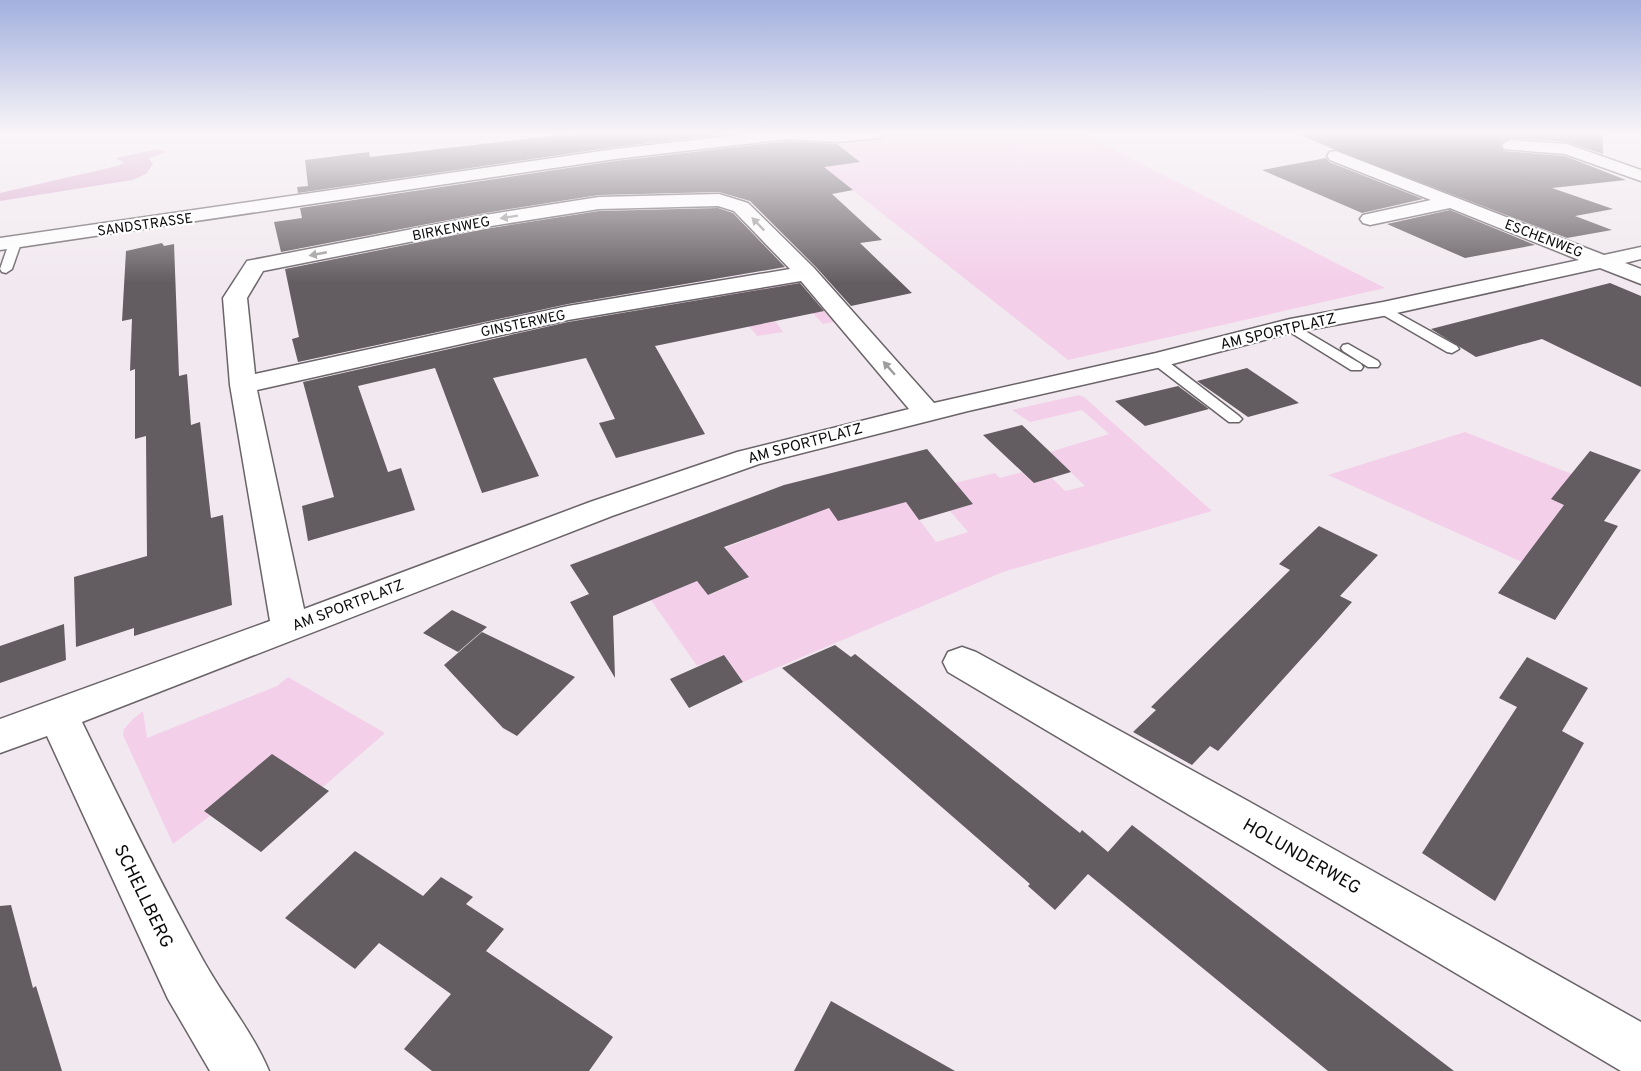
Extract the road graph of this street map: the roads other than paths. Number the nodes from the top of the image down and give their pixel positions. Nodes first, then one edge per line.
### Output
1 (419, 183) edge
2 (1403, 183) edge
3 (1451, 202) junction
4 (1370, 219) dead end
5 (7, 244) edge
6 (1641, 253) edge
7 (1603, 261) junction
8 (6, 269) dead end
9 (806, 273) junction
10 (1641, 277) edge
11 (1383, 309) junction
12 (1299, 324) junction
13 (1452, 349) dead end
14 (1157, 360) junction
15 (1373, 364) dead end
16 (1356, 367) dead end
17 (243, 385) junction
18 (927, 412) junction
19 (1234, 419) dead end
20 (290, 628) junction
21 (962, 663) dead end
22 (58, 714) junction
23 (0, 736) edge
24 (1641, 1052) edge
25 (241, 1071) edge

1 - 5 street, SANDSTRASSE
2 - 3 street, ESCHENWEG
3 - 4 street
3 - 7 street, ESCHENWEG
5 - 8 lane
6 - 7 street, AM SPORTPLATZ
7 - 10 street, ESCHENWEG
7 - 11 street, AM SPORTPLATZ
9 - 17 street, GINSTERWEG
9 -> 17 street, BIRKENWEG
18 -> 9 street, BIRKENWEG
11 - 12 street, AM SPORTPLATZ
11 - 13 lane
12 - 14 street, AM SPORTPLATZ
12 - 15 lane
12 - 16 lane
14 - 18 street, AM SPORTPLATZ
14 - 19 lane
17 - 20 street, BIRKENWEG
18 - 20 street, AM SPORTPLATZ
20 - 22 street, AM SPORTPLATZ
21 - 24 street, HOLUNDERWEG
22 - 23 street, AM SPORTPLATZ
22 - 25 street, SCHELLBERG

